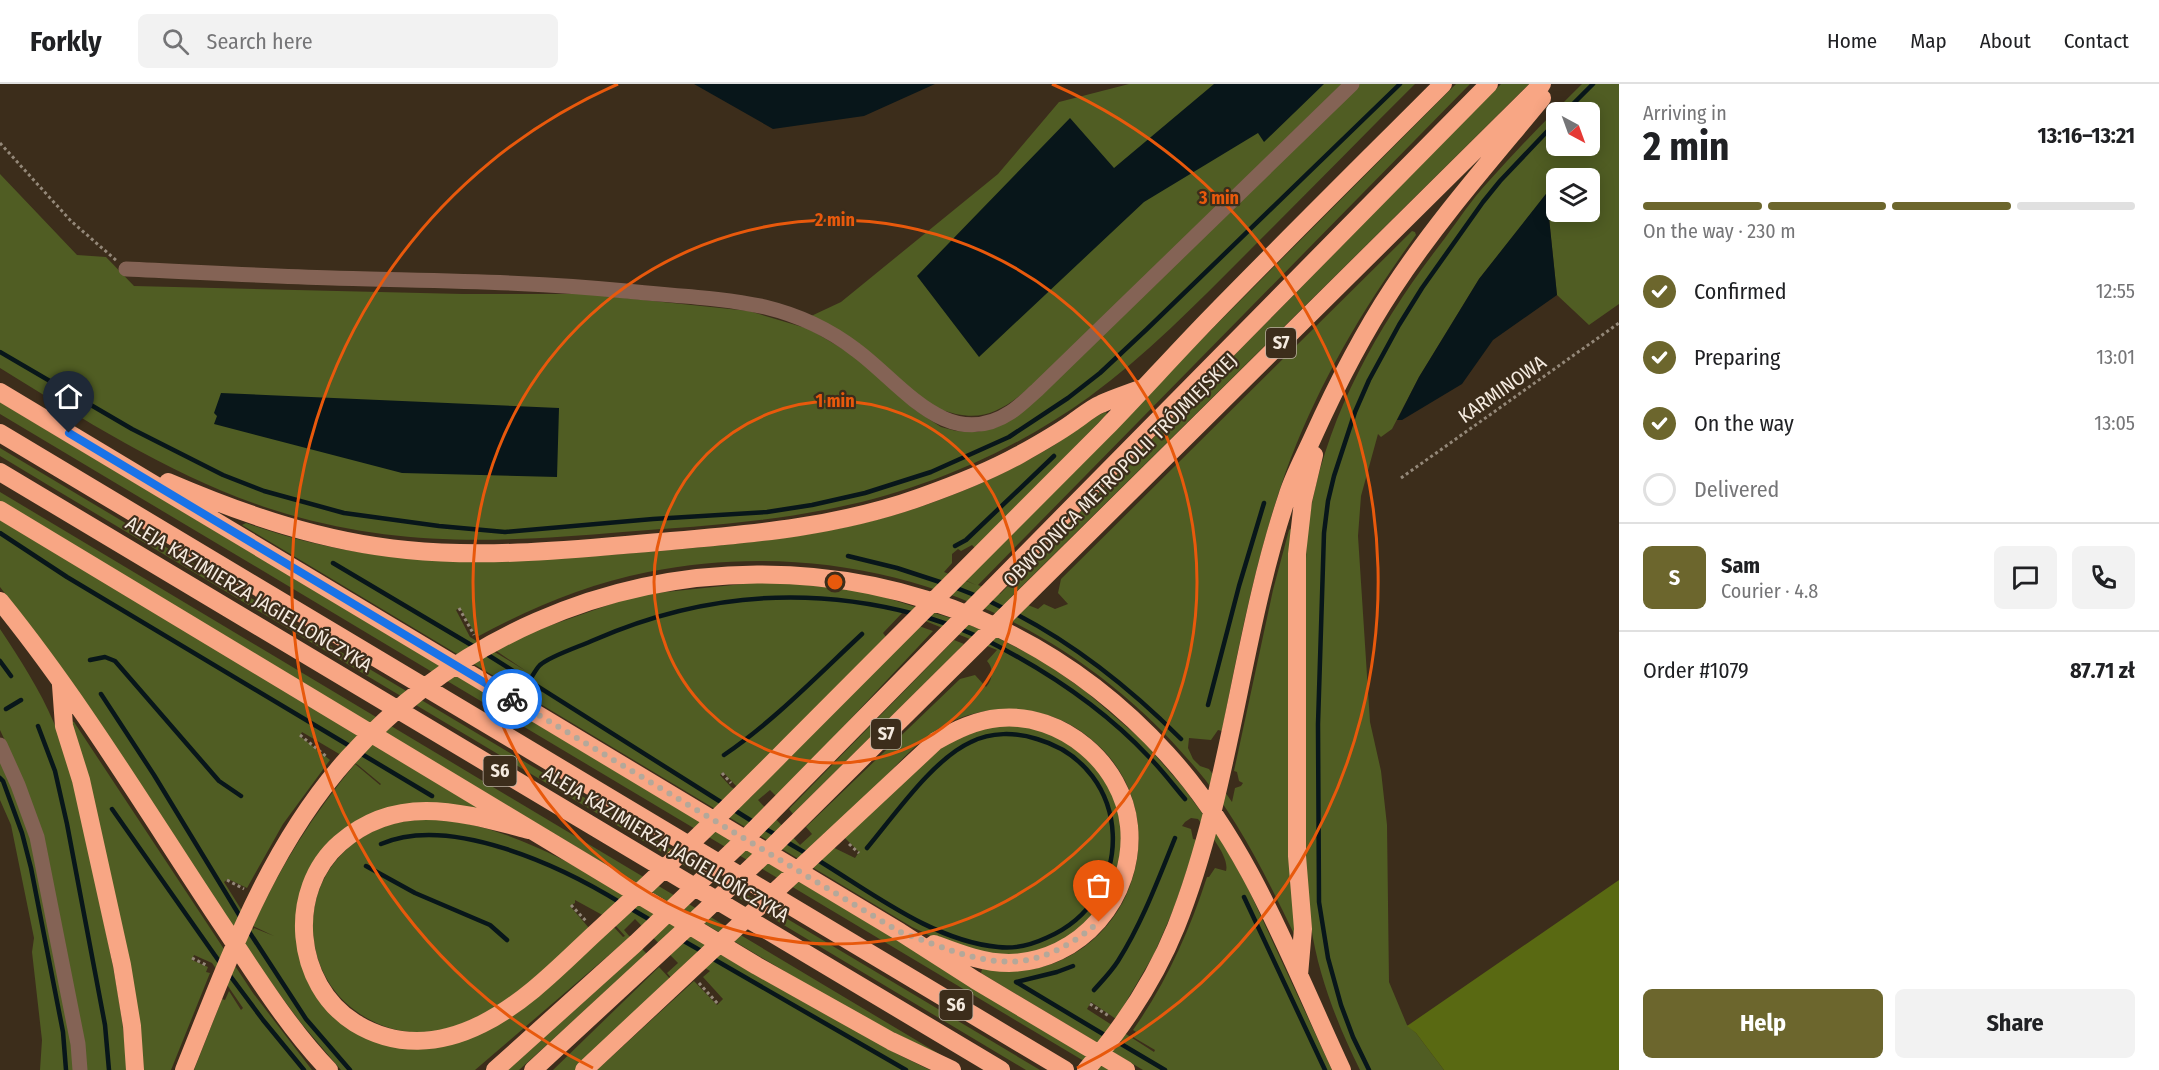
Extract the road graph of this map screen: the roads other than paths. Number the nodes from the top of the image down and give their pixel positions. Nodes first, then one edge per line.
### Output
1 (1352, 84) edge
2 (1443, 84) edge
3 (1489, 84) edge
4 (1542, 84) edge
5 (1554, 84) edge
6 (126, 269) road end
7 (1144, 388) junction
8 (0, 392) edge
9 (1327, 406) junction
10 (0, 433) edge
11 (103, 454) junction
12 (0, 472) edge
13 (0, 510) edge
14 (0, 601) edge
15 (61, 683) junction
16 (0, 745) edge
17 (529, 830) junction
18 (900, 932) junction
19 (1299, 976) junction
20 (80, 1070) edge
21 (135, 1070) edge
22 (184, 1070) edge
23 (329, 1070) edge
24 (495, 1070) edge
25 (533, 1070) edge
26 (584, 1070) edge
27 (952, 1070) edge
28 (1001, 1070) edge
29 (1065, 1070) edge
30 (1086, 1070) edge
31 (1126, 1070) edge
32 (1342, 1070) edge

1 - 6 lane
2 - 7 highway
3 - 24 highway, OBWODNICA METROPOLII TRÓJMIEJSKIEJ / S7
4 - 25 highway, OBWODNICA METROPOLII TRÓJMIEJSKIEJ / S7
5 - 9 highway
7 - 11 highway
7 - 17 highway
8 - 11 highway
9 - 19 highway
9 - 30 highway
10 - 29 highway, ALEJA KAZIMIERZA JAGIELLOŃCZYKA / S6
11 - 18 highway
12 - 28 highway, ALEJA KAZIMIERZA JAGIELLOŃCZYKA / S6
13 - 17 highway
14 - 15 highway
15 - 21 highway
15 - 23 highway
16 - 20 lane
17 - 27 highway
18 - 26 highway
18 - 31 highway
19 - 22 highway
19 - 32 highway

